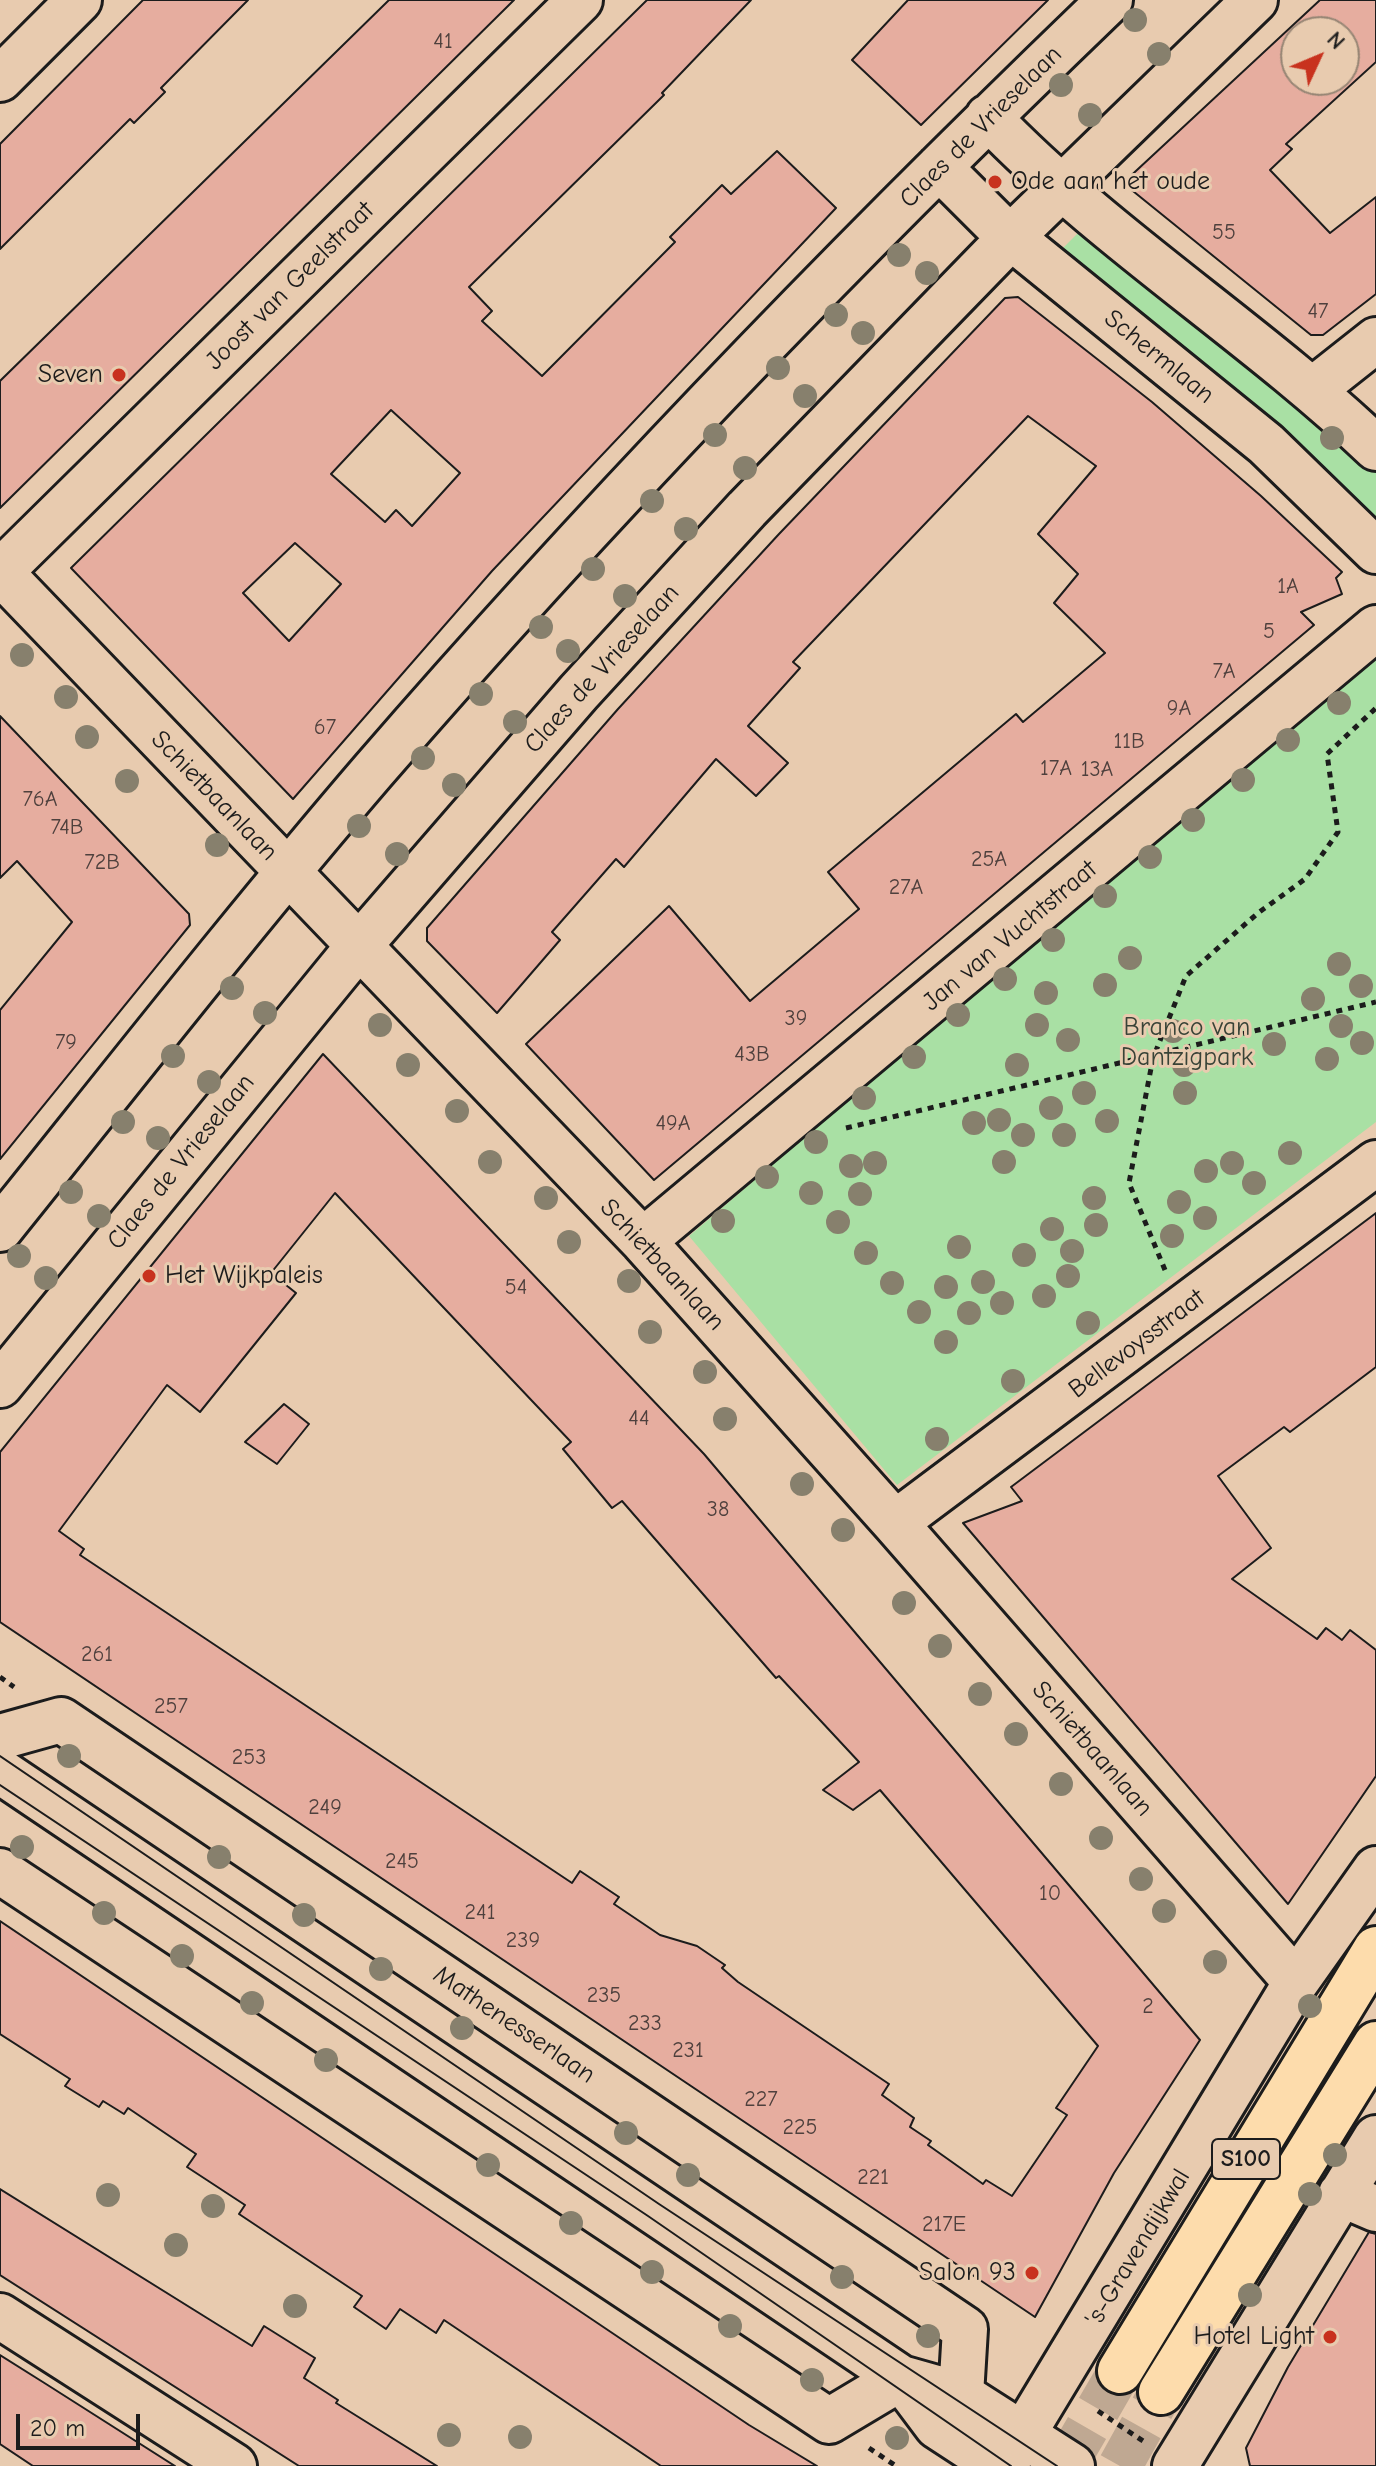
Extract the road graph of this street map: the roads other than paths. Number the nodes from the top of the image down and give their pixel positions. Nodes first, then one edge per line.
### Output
1 (79, 0) edge
2 (580, 0) edge
3 (1110, 0) edge
4 (1255, 0) edge
5 (0, 79) edge
6 (988, 117) junction
7 (939, 167) junction
8 (1062, 187) junction
9 (1011, 237) junction
10 (1376, 340) edge
11 (1314, 389) junction
12 (1376, 448) edge
13 (1376, 551) edge
14 (0, 572) edge
15 (1376, 628) edge
16 (289, 875) junction
17 (357, 948) junction
18 (1376, 1163) edge
19 (0, 1229) edge
20 (643, 1241) junction
21 (0, 1385) edge
22 (895, 1523) junction
23 (0, 1737) edge
24 (0, 1771) edge
25 (1376, 1869) edge
26 (0, 1871) edge
27 (1376, 1949) edge
28 (1296, 1982) junction
29 (1376, 2044) edge
30 (1376, 2138) edge
31 (1358, 2201) edge
32 (0, 2316) edge
33 (1120, 2371) tunnel mouth
34 (901, 2378) junction
35 (1161, 2392) tunnel mouth
36 (961, 2395) junction
37 (1009, 2455) edge
38 (234, 2466) edge
39 (1072, 2466) edge
40 (1175, 2466) edge

1 - 5 street
2 - 14 street, Joost van Geelstraat
3 - 6 street, Claes de Vrieselaan
4 - 8 street, Claes de Vrieselaan
6 - 7 street, Claes de Vrieselaan
6 - 8 street
7 - 9 street, Schermlaan
7 - 16 street, Claes de Vrieselaan
8 - 9 street, Claes de Vrieselaan
8 - 11 street
9 - 13 street, Schermlaan
9 - 17 street, Claes de Vrieselaan
10 - 11 street
11 - 12 street
14 - 16 street, Schietbaanlaan
15 - 20 street, Jan van Vuchtstraat
16 - 17 street, Schietbaanlaan
16 - 19 street, Claes de Vrieselaan
17 - 20 street, Schietbaanlaan
17 - 21 street, Claes de Vrieselaan
18 - 22 street, Bellevoysstraat
20 - 22 street, Schietbaanlaan
22 - 28 street, Schietbaanlaan
23 - 36 street, Mathenesserlaan
24 - 34 street
25 - 28 street, 's-Gravendijkwal
26 - 34 street
27 - 33 main road, 's-Gravendijkwal / S100
28 - 37 street, 's-Gravendijkwal
29 - 35 main road, S100
30 - 31 street
31 - 40 street
32 - 38 street
34 - 36 street
34 - 37 street
36 - 37 street
37 - 39 street

